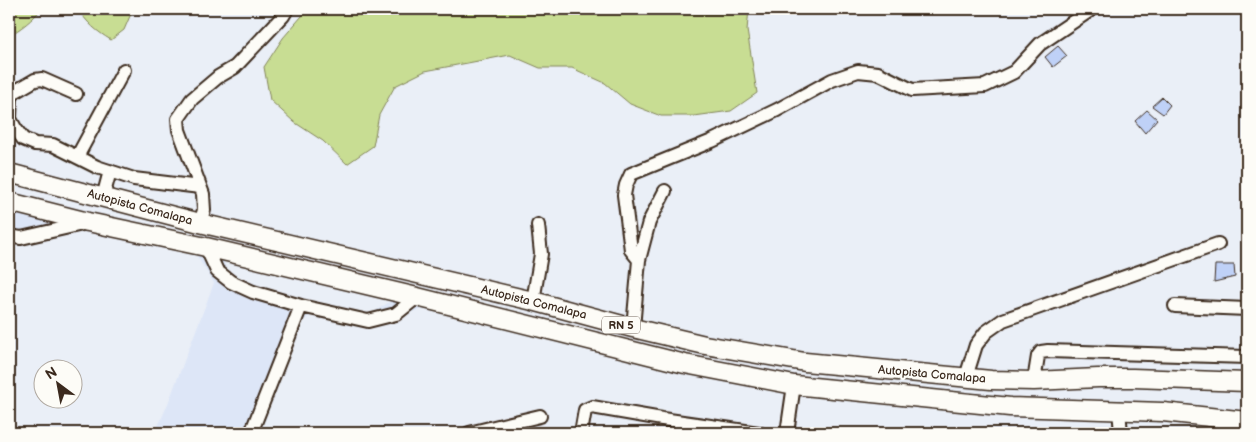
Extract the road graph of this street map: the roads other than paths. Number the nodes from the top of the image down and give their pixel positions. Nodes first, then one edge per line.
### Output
1 (287, 9) edge
2 (1092, 9) edge
3 (124, 70) dead end
4 (76, 94) dead end
5 (78, 157) junction
6 (110, 171) junction
7 (9, 173) edge
8 (200, 187) junction
9 (665, 191) dead end
10 (103, 197) junction
11 (9, 202) edge
12 (88, 222) junction
13 (200, 222) junction
14 (538, 225) dead end
15 (9, 236) edge
16 (1218, 244) dead end
17 (206, 247) junction
18 (639, 260) junction
19 (417, 298) junction
20 (533, 301) junction
21 (301, 306) junction
22 (1175, 306) dead end
23 (1247, 309) edge
24 (633, 328) junction
25 (1247, 357) edge
26 (966, 377) junction
27 (1034, 381) junction
28 (1247, 382) edge
29 (794, 385) junction
30 (1119, 410) junction
31 (540, 416) dead end
32 (1247, 421) edge
33 (494, 430) edge
34 (251, 433) edge
35 (470, 433) edge
36 (581, 433) edge
37 (759, 433) edge
38 (787, 433) edge
39 (1121, 433) edge

1 - 8 street
2 - 18 street
3 - 5 street
4 - 5 street
5 - 6 street
6 - 8 street
6 - 10 street
7 - 10 highway, Autopista Comalapa / RN 5
8 - 13 street
9 - 18 street
10 - 13 highway, Autopista Comalapa / RN 5
11 - 12 highway, Autopista Comalapa / RN 5
12 - 15 street
12 - 17 highway, Autopista Comalapa / RN 5
13 - 20 highway, Autopista Comalapa / RN 5
14 - 20 street
16 - 26 street
17 - 19 highway, Autopista Comalapa / RN 5
17 - 21 street
18 - 24 street
19 - 21 street
19 - 29 highway, Autopista Comalapa / RN 5
20 - 24 highway, Autopista Comalapa / RN 5
21 - 34 street
22 - 23 street
24 - 26 highway, Autopista Comalapa / RN 5
25 - 27 street
26 - 27 highway, Autopista Comalapa / RN 5
27 - 28 highway, Autopista Comalapa / RN 5
29 - 30 highway, Autopista Comalapa / RN 5
29 - 38 street
30 - 32 highway, Autopista Comalapa / RN 5
30 - 39 street
31 - 33 street
33 - 35 street
36 - 37 street

